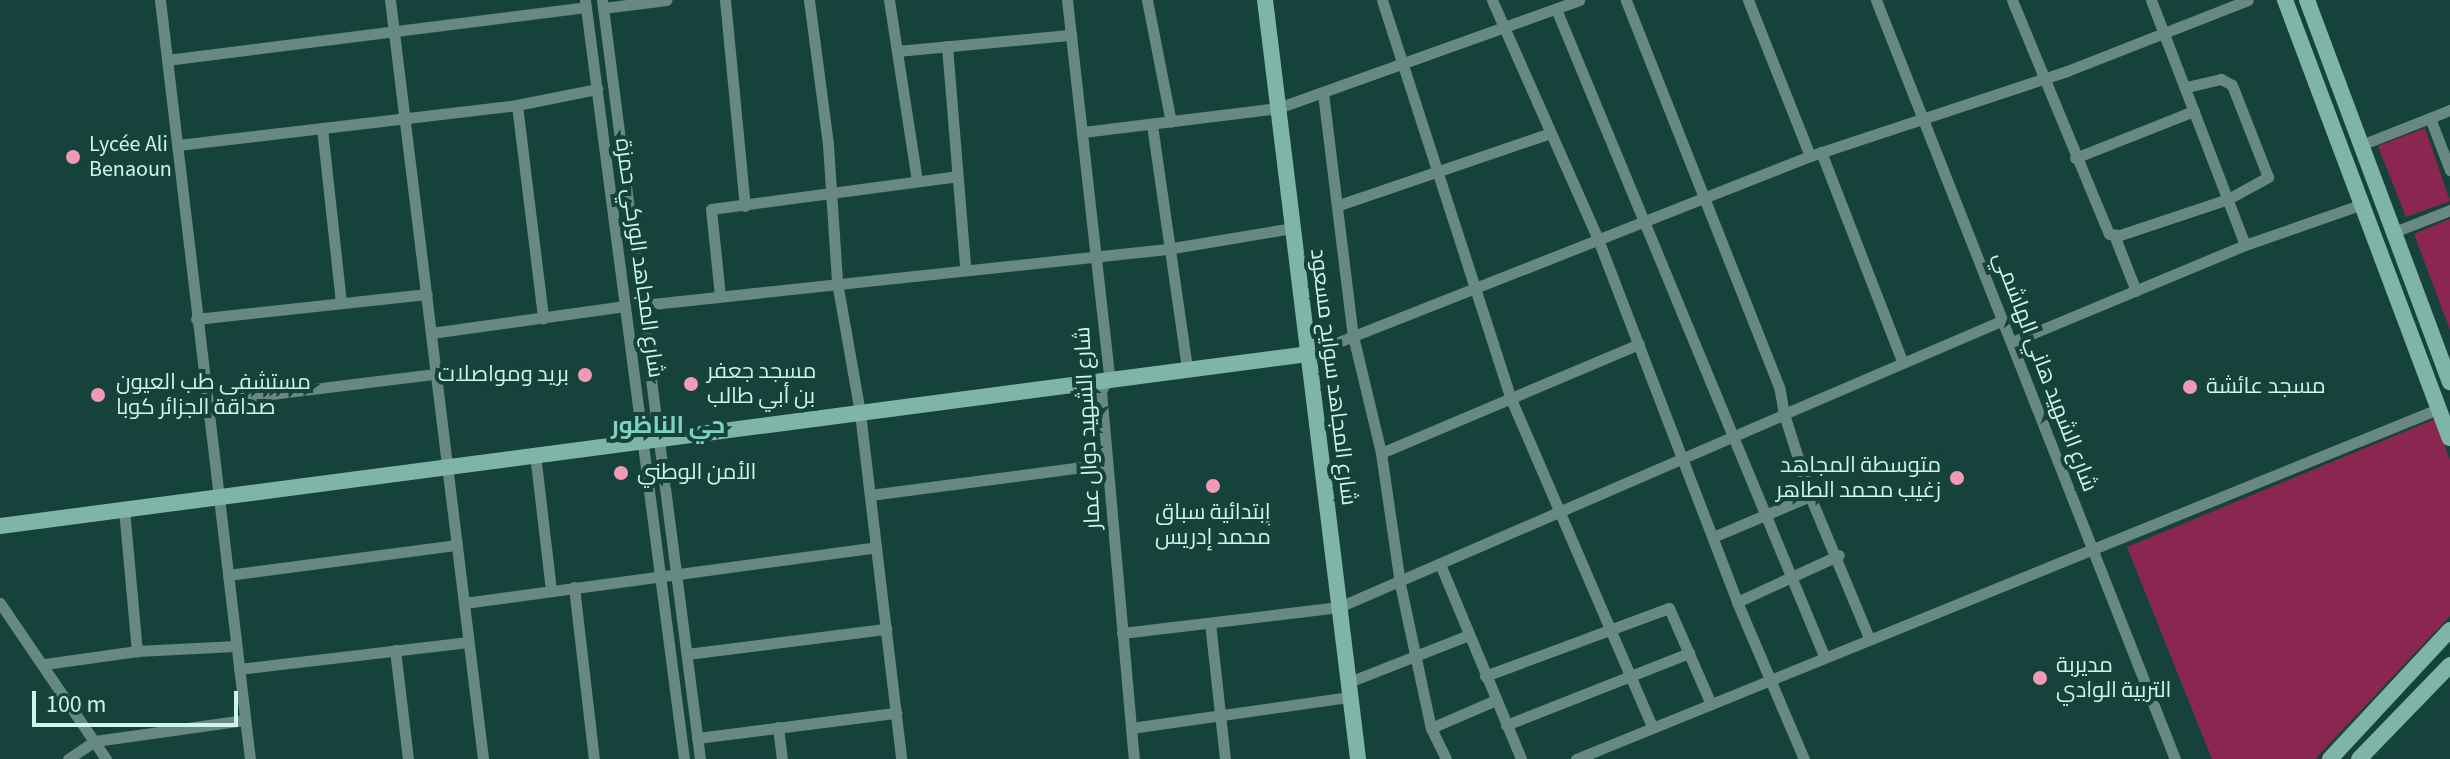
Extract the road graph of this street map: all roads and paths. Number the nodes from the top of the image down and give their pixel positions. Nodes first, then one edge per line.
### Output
1 (160, 0) edge
2 (390, 0) edge
3 (666, 0) edge
4 (725, 0) edge
5 (809, 0) edge
6 (889, 0) edge
7 (1067, 0) edge
8 (1147, 0) edge
9 (1265, 0) edge
10 (1382, 0) edge
11 (1492, 0) edge
12 (1579, 0) edge
13 (1626, 0) edge
14 (1748, 0) edge
15 (1876, 0) edge
16 (2151, 0) edge
17 (2248, 0) edge
18 (2285, 0) edge
19 (2307, 0) edge
20 (2014, 1) edge
21 (585, 4) edge
22 (603, 4) edge
23 (1556, 9) junction
24 (1501, 28) junction
25 (395, 32) junction
26 (2162, 33) junction
27 (1071, 35) junction
28 (947, 46) junction
29 (897, 51) junction
30 (167, 60) junction
31 (1401, 67) junction
32 (2043, 80) junction
33 (2186, 87) junction
34 (597, 89) junction
35 (1323, 93) junction
36 (517, 105) junction
37 (1278, 108) junction
38 (2450, 110) edge
39 (2194, 111) junction
40 (1922, 116) junction
41 (405, 118) junction
42 (2430, 118) junction
43 (1171, 122) junction
44 (1152, 125) junction
45 (322, 128) junction
46 (1083, 132) junction
47 (1548, 134) junction
48 (178, 145) junction
49 (2361, 145) junction
50 (1815, 154) junction
51 (2075, 158) junction
52 (2450, 170) edge
53 (1437, 175) junction
54 (957, 176) junction
55 (917, 181) junction
56 (828, 194) junction
57 (1705, 198) junction
58 (2228, 199) junction
59 (1339, 205) junction
60 (2360, 205) junction
61 (745, 206) junction
62 (2450, 210) edge
63 (1642, 222) junction
64 (1293, 228) junction
65 (2394, 232) junction
66 (2114, 235) junction
67 (1599, 242) junction
68 (2245, 245) junction
69 (1167, 249) junction
70 (1094, 256) junction
71 (965, 267) junction
72 (837, 282) junction
73 (1478, 287) junction
74 (2136, 291) junction
75 (427, 294) junction
76 (720, 296) junction
77 (341, 303) junction
78 (643, 305) junction
79 (625, 306) junction
80 (543, 318) junction
81 (196, 319) junction
82 (2003, 320) junction
83 (431, 333) junction
84 (1353, 336) junction
85 (2012, 342) junction
86 (1639, 344) junction
87 (1308, 354) junction
88 (1903, 363) junction
89 (1187, 368) junction
90 (435, 374) junction
91 (1109, 377) junction
92 (2450, 382) edge
93 (1511, 399) junction
94 (206, 402) junction
95 (2438, 409) junction
96 (860, 413) junction
97 (1784, 414) junction
98 (652, 438) junction
99 (1733, 438) junction
100 (2450, 438) edge
101 (1381, 453) junction
102 (535, 454) junction
103 (1684, 461) junction
104 (1107, 464) junction
105 (449, 465) junction
106 (870, 495) junction
107 (217, 496) junction
108 (1810, 496) junction
109 (124, 509) junction
110 (1560, 513) junction
111 (1764, 516) junction
112 (0, 526) edge
113 (1713, 537) junction
114 (457, 545) junction
115 (876, 547) junction
116 (2091, 547) junction
117 (1839, 555) junction
118 (1440, 564) junction
119 (677, 574) junction
120 (228, 575) junction
121 (662, 576) junction
122 (1789, 580) junction
123 (1400, 584) junction
124 (574, 587) junction
125 (551, 590) junction
126 (1737, 602) junction
127 (0, 603) edge
128 (464, 603) junction
129 (1339, 607) junction
130 (1210, 623) junction
131 (1610, 627) junction
132 (886, 629) junction
133 (2450, 630) edge
134 (1122, 633) junction
135 (1469, 635) junction
136 (1869, 638) junction
137 (468, 642) junction
138 (236, 646) junction
139 (395, 650) junction
140 (137, 651) junction
141 (1689, 653) junction
142 (687, 654) junction
143 (1824, 656) junction
144 (1416, 657) junction
145 (45, 664) junction
146 (2450, 665) edge
147 (239, 669) junction
148 (1631, 675) junction
149 (1485, 676) junction
150 (1770, 680) junction
151 (1350, 689) junction
152 (1496, 700) junction
153 (1711, 704) junction
154 (896, 713) junction
155 (1218, 715) junction
156 (245, 720) junction
157 (1506, 725) junction
158 (778, 727) junction
159 (1652, 727) junction
160 (1131, 728) junction
161 (1431, 728) junction
162 (697, 738) junction
163 (95, 741) junction
164 (1603, 754) edge
165 (68, 759) edge
166 (106, 759) edge
167 (250, 759) edge
168 (408, 759) edge
169 (483, 759) edge
170 (594, 759) edge
171 (684, 759) edge
172 (700, 759) edge
173 (782, 759) edge
174 (901, 759) edge
175 (1134, 759) edge
176 (1225, 759) edge
177 (1358, 759) edge
178 (1446, 759) edge
179 (1521, 759) edge
180 (1576, 759) edge
181 (1804, 759) edge
182 (2175, 759) edge
183 (2330, 759) edge
184 (2359, 759) edge

1 - 30 street
2 - 25 street
3 - 22 street
4 - 61 street
5 - 56 street
6 - 29 street
7 - 27 street, شارع الشهيد دوال عمار
8 - 43 street
9 - 37 street, شارع المجاهد سوايح مسعود
10 - 31 street
11 - 24 street
12 - 23 street
13 - 57 street
14 - 50 street
15 - 40 street, شارع الشهيد هاني الهاشمي
16 - 26 street
17 - 26 street
18 - 60 street
19 - 49 street
20 - 32 street
21 - 25 street
21 - 34 street, شارع المجاهد الوركي حمزة
22 - 78 street, شارع المجاهد الوركي حمزة
23 - 24 street
23 - 63 street
24 - 31 street
24 - 47 street
25 - 30 street
25 - 41 street
26 - 32 street
26 - 33 street
27 - 28 street
27 - 46 street, شارع الشهيد دوال عمار
28 - 29 street
28 - 54 street
29 - 55 street
30 - 48 street
31 - 35 street
31 - 53 street
32 - 40 street
32 - 51 street
33 - 39 street
33 - 58 street
34 - 36 street
34 - 79 street, شارع المجاهد الوركي حمزة
35 - 37 street
35 - 59 street
36 - 41 street
36 - 80 street
37 - 43 street
37 - 64 street, شارع المجاهد سوايح مسعود
38 - 42 street
39 - 51 street
39 - 58 street
40 - 50 street
40 - 82 street, شارع الشهيد هاني الهاشمي
41 - 45 street
41 - 75 street
42 - 49 street
42 - 52 street
43 - 44 street
44 - 46 street
44 - 69 street
45 - 48 street
45 - 77 street
46 - 70 street, شارع الشهيد دوال عمار
47 - 53 street
47 - 67 street
48 - 81 street
49 - 65 street
50 - 57 street
50 - 88 street
51 - 66 street
53 - 59 street
53 - 73 street
54 - 55 street
54 - 71 street
55 - 56 street
56 - 61 street
56 - 72 street
57 - 63 street
57 - 97 street
58 - 66 street
58 - 68 street
59 - 84 street
60 - 68 street
60 - 95 street
61 - 76 street
62 - 65 street
63 - 67 street
63 - 99 street
64 - 69 street
64 - 87 street, شارع المجاهد سوايح مسعود
65 - 92 street
66 - 74 street
67 - 73 street
67 - 86 street
68 - 74 street
69 - 70 street
69 - 89 street
70 - 71 street
70 - 91 street, شارع الشهيد دوال عمار
71 - 72 street
72 - 76 street
72 - 96 street
73 - 84 street
73 - 93 street
74 - 85 street
75 - 77 street
75 - 83 street
76 - 78 street
77 - 81 street
78 - 98 street, شارع المجاهد الوركي حمزة
79 - 80 street
79 - 98 street, شارع المجاهد الوركي حمزة
80 - 83 street
81 - 94 street
82 - 85 street, شارع الشهيد هاني الهاشمي
82 - 88 street
83 - 90 street
84 - 87 street
84 - 101 street
85 - 116 street, شارع الشهيد هاني الهاشمي
86 - 93 street
86 - 103 street
87 - 89 street
87 - 129 street, شارع المجاهد سوايح مسعود
88 - 97 street
89 - 91 street
90 - 94 street
90 - 105 street
91 - 96 street
91 - 104 street, شارع الشهيد دوال عمار
93 - 101 street
93 - 110 street
94 - 107 street
95 - 100 street
95 - 116 street
96 - 98 street
96 - 106 street
97 - 99 street
97 - 108 street
98 - 102 street
98 - 119 street, شارع المجاهد الوركي حمزة
98 - 121 street, شارع المجاهد الوركي حمزة
99 - 103 street
99 - 111 street
101 - 123 street
102 - 105 street
102 - 125 street
103 - 110 street
103 - 113 street
104 - 106 street
104 - 134 street, شارع الشهيد دوال عمار
105 - 107 street
105 - 114 street
106 - 115 street
107 - 109 street
107 - 120 street
108 - 111 street
108 - 117 street
109 - 112 street
109 - 140 street
110 - 118 street
110 - 131 street
111 - 113 street
111 - 122 street
113 - 126 street
114 - 120 street
114 - 128 street
115 - 119 street
115 - 132 street
116 - 136 street
116 - 182 street, شارع الشهيد هاني الهاشمي
117 - 122 street
117 - 136 street
118 - 123 street
118 - 135 street
119 - 121 street
119 - 142 street, شارع المجاهد الوركي حمزة
120 - 138 street
121 - 124 street
121 - 171 street, شارع المجاهد الوركي حمزة
122 - 126 street
122 - 143 street
123 - 129 street
123 - 144 street
124 - 125 street
124 - 170 street
125 - 128 street
126 - 150 street
127 - 145 street
128 - 137 street
129 - 130 street
129 - 151 street, شارع المجاهد سوايح مسعود
130 - 134 street
130 - 155 street
131 - 141 street
131 - 148 street
131 - 149 street
132 - 142 street
132 - 154 street
133 - 183 street
134 - 160 street, شارع الشهيد دوال عمار
135 - 144 street
135 - 149 street
136 - 143 street
137 - 139 street
137 - 169 street
138 - 140 street
138 - 147 street
139 - 147 street
139 - 168 street
140 - 145 street
141 - 148 street
141 - 153 street
142 - 162 street, شارع المجاهد الوركي حمزة
143 - 150 street
144 - 151 street
144 - 161 street
145 - 163 street
146 - 184 street
147 - 156 street
148 - 157 street
148 - 159 street
149 - 152 street
150 - 153 street
150 - 181 street
151 - 155 street
151 - 177 street, شارع المجاهد سوايح مسعود
152 - 157 street
152 - 161 street
153 - 159 street
154 - 158 street
154 - 174 street
155 - 160 street
155 - 176 street
156 - 163 street
156 - 167 street
157 - 179 street
158 - 162 street
158 - 173 street
159 - 164 street
160 - 175 street, شارع الشهيد دوال عمار
161 - 178 street
162 - 172 street, شارع المجاهد الوركي حمزة
163 - 165 street
163 - 166 street
164 - 180 street

